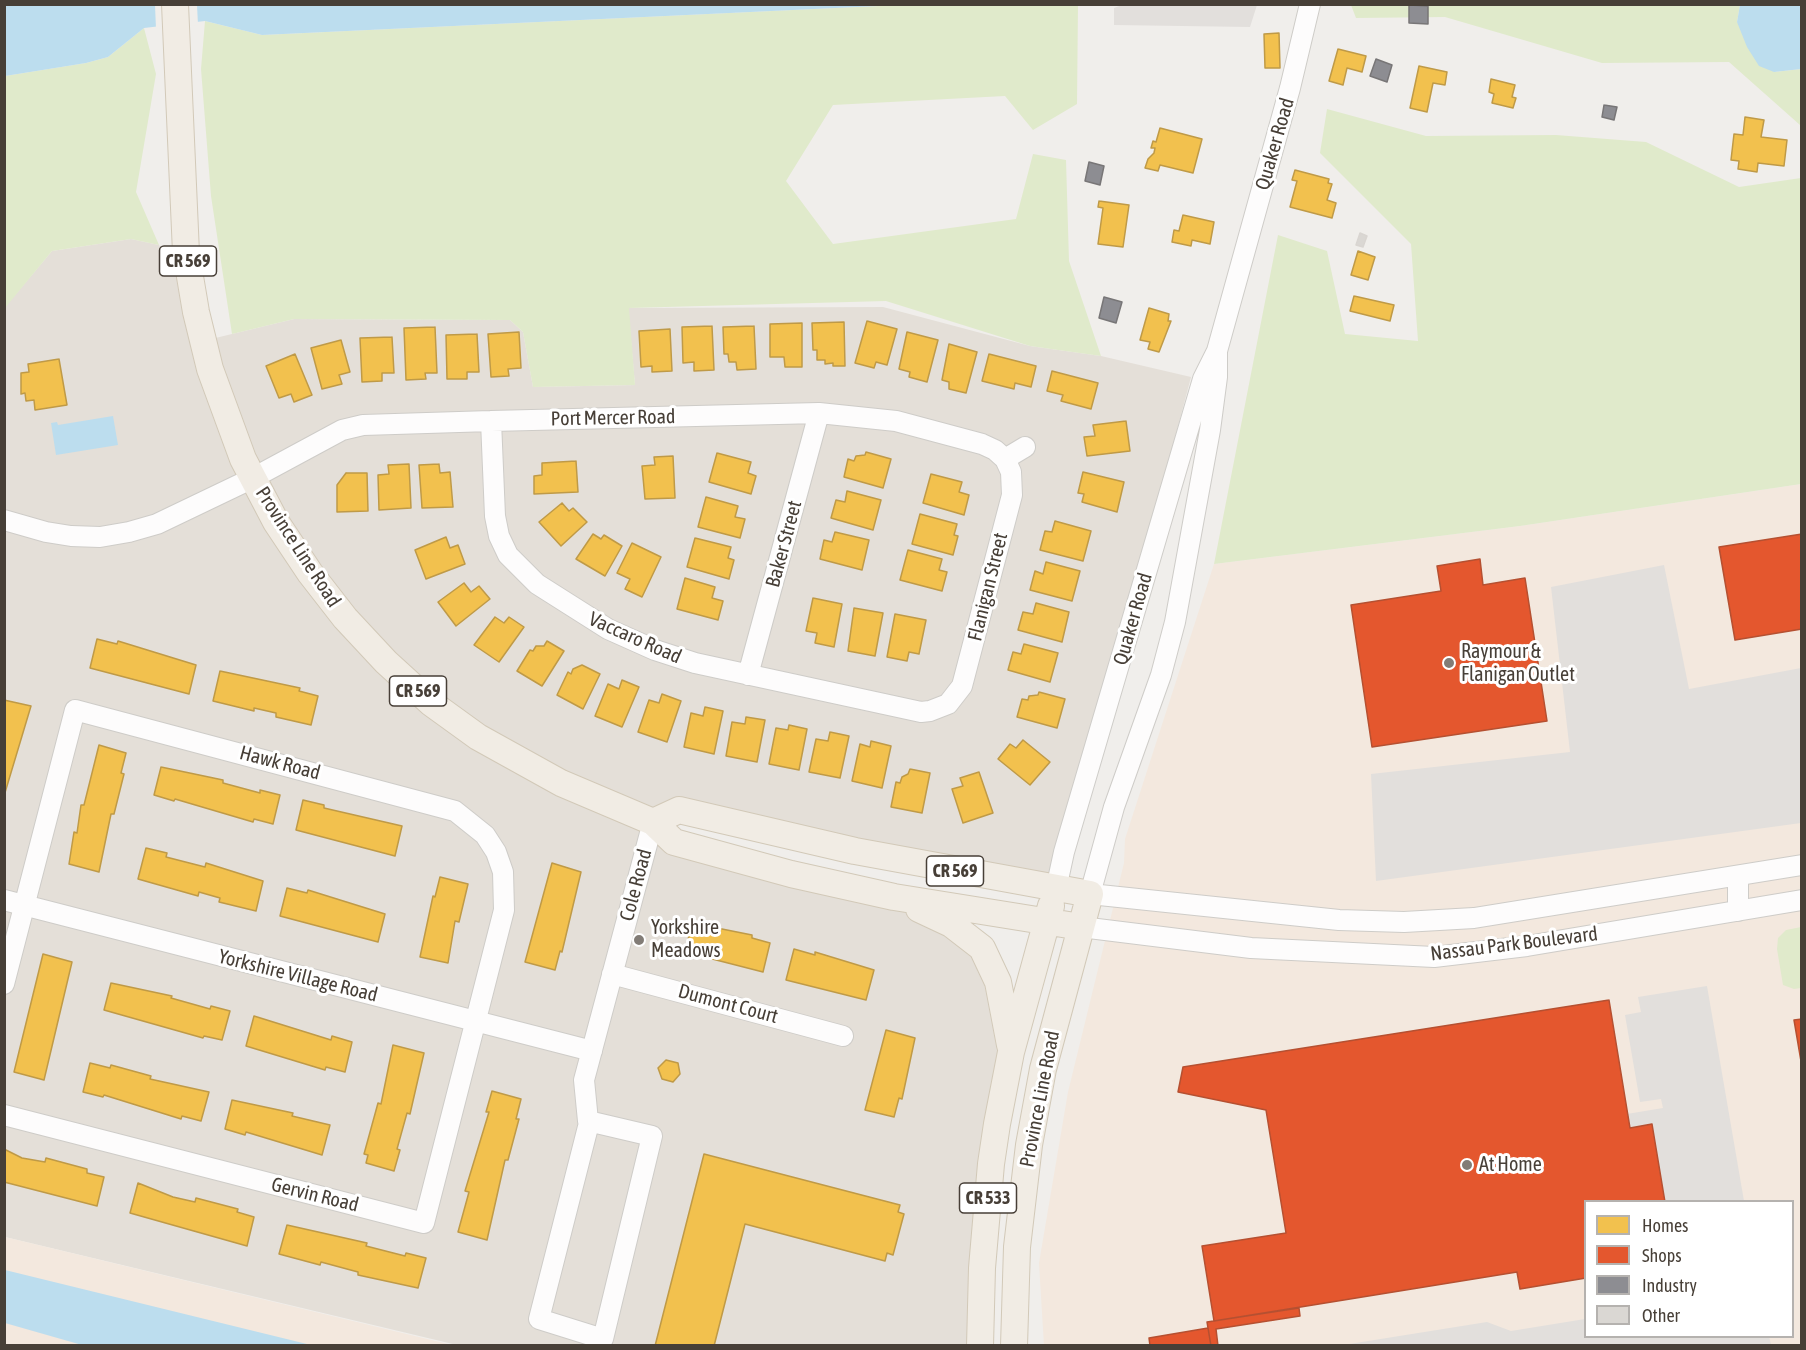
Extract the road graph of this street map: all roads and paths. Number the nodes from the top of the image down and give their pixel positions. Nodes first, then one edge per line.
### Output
1 (175, 4) edge
2 (1310, 4) edge
3 (1217, 351) junction
4 (819, 413) junction
5 (491, 421) junction
6 (1025, 447) dead end
7 (1005, 459) junction
8 (253, 478) junction
9 (4, 520) edge
10 (748, 675) junction
11 (915, 711) joint
12 (653, 822) junction
13 (1802, 865) edge
14 (1738, 876) junction
15 (1056, 889) junction
16 (1090, 894) junction
17 (894, 897) junction
18 (4, 900) edge
19 (1802, 900) edge
20 (25, 906) junction
21 (1738, 911) junction
22 (1046, 922) junction
23 (1082, 927) junction
24 (612, 974) junction
25 (4, 984) edge
26 (476, 1021) junction
27 (843, 1036) dead end
28 (592, 1051) junction
29 (1011, 1052) junction
30 (4, 1115) edge
31 (588, 1121) junction
32 (980, 1346) edge
33 (1014, 1346) edge

1 - 8 main road, Province Line Road / CR 569
2 - 3 street, Quaker Road / CR 533
3 - 15 street, Quaker Road / CR 533
3 - 16 street, Quaker Road
4 - 5 street, Port Mercer Road
4 - 7 street, Port Mercer Road
4 - 10 street, Baker Street
5 - 8 street, Port Mercer Road
5 - 10 street, Vaccaro Road
6 - 7 street
7 - 11 street, Flanigan Street
8 - 9 street, Port Mercer Road
8 - 12 main road, Province Line Road / CR 569
10 - 11 street, Vaccaro Road
12 - 15 main road, CR 569
12 - 17 main road, Province Line Road / CR 569
12 - 24 street, Cole Road
13 - 14 street, Nassau Park Boulevard
14 - 16 street, Nassau Park Boulevard
14 - 21 street
15 - 16 main road, CR 569
15 - 22 main road, CR 533
16 - 23 main road, CR 533
17 - 22 main road, Province Line Road / CR 569
17 - 29 main road
18 - 20 street, Yorkshire Village Road
19 - 21 street, Nassau Park Boulevard
20 - 25 street
20 - 26 street, Yorkshire Village Road
20 - 26 street, Hawk Road
21 - 23 street, Nassau Park Boulevard
22 - 23 main road, Province Line Road / CR 569
22 - 29 main road, Province Line Road / CR 533
23 - 33 main road, Province Line Road / CR 533
24 - 27 street, Dumont Court
24 - 28 street, Cole Road
26 - 28 street, Yorkshire Village Road
26 - 30 street, Gervin Road
28 - 31 street, Cole Road
29 - 32 main road, Province Line Road / CR 533
31 - 31 street, Cole Road

